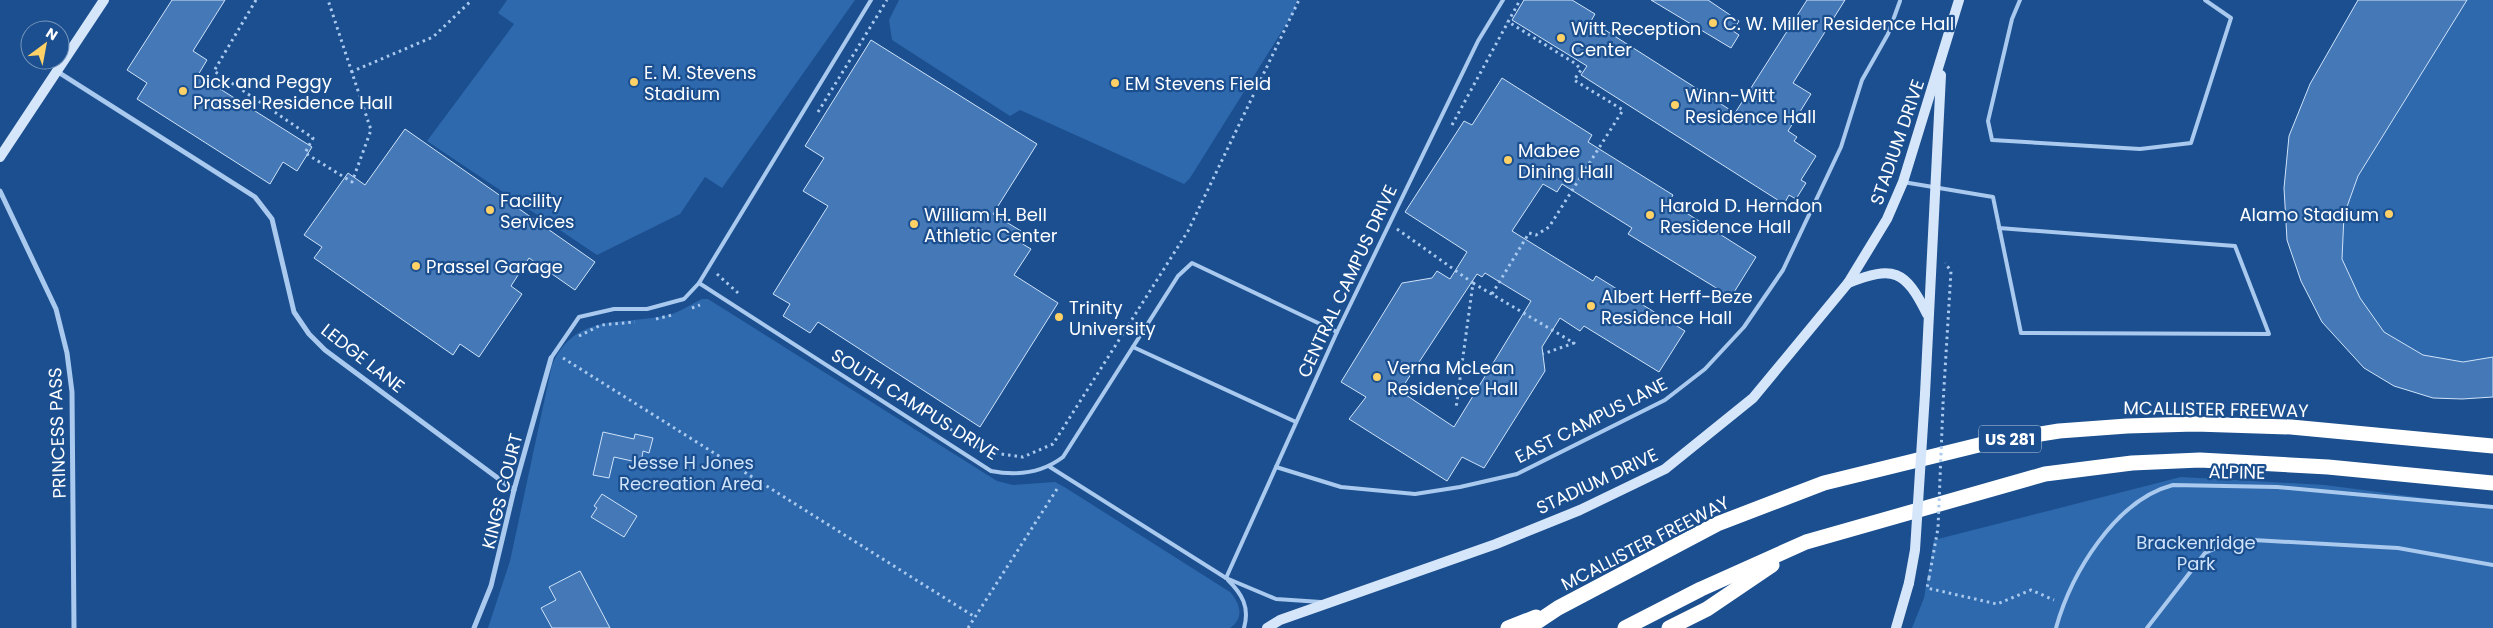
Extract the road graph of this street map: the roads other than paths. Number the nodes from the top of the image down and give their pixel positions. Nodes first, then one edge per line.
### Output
1 (104, 0) edge
2 (871, 0) edge
3 (1503, 0) edge
4 (1959, 0) edge
5 (2020, 0) edge
6 (2205, 0) edge
7 (1900, 1) edge
8 (1942, 60) junction
9 (58, 72) junction
10 (0, 156) edge
11 (1903, 182) junction
12 (1934, 188) junction
13 (0, 191) edge
14 (1999, 228) junction
15 (699, 284) junction
16 (1848, 284) junction
17 (1927, 315) junction
18 (1337, 332) junction
19 (1133, 347) junction
20 (551, 358) joint
21 (1296, 422) junction
22 (2493, 446) edge
23 (1276, 466) junction
24 (1050, 468) junction
25 (2493, 482) edge
26 (514, 490) junction
27 (2493, 507) edge
28 (1806, 542) junction
29 (2493, 564) edge
30 (1226, 578) junction
31 (1329, 602) junction
32 (1558, 608) junction
33 (74, 628) edge
34 (474, 628) edge
35 (1244, 628) edge
36 (1267, 628) edge
37 (1508, 628) edge
38 (1528, 628) edge
39 (1625, 628) edge
40 (1669, 628) edge
41 (1896, 628) edge
42 (2056, 628) edge
43 (2147, 628) edge

1 - 9 main road
2 - 15 lane
3 - 18 lane, CENTRAL CAMPUS DRIVE
4 - 8 main road, STADIUM DRIVE
5 - 6 lane
7 - 23 lane, EAST CAMPUS LANE
8 - 11 main road, STADIUM DRIVE
8 - 12 main road, STADIUM DRIVE
9 - 10 main road
9 - 26 street, LEDGE LANE
11 - 12 lane
11 - 16 main road, STADIUM DRIVE
12 - 14 lane
12 - 17 main road, STADIUM DRIVE
13 - 33 street, PRINCESS PASS
14 - 14 lane
15 - 20 lane
15 - 24 lane, SOUTH CAMPUS DRIVE
16 - 17 main road
16 - 31 main road, STADIUM DRIVE
17 - 41 main road, STADIUM DRIVE, bridge
18 - 19 lane
18 - 21 lane, CENTRAL CAMPUS DRIVE
19 - 21 lane
19 - 24 lane
20 - 26 street, KINGS COURT
21 - 23 lane, CENTRAL CAMPUS DRIVE
22 - 32 highway, MCALLISTER FREEWAY / US 281
23 - 30 lane, CENTRAL CAMPUS DRIVE
24 - 30 lane
25 - 28 highway, US 281
26 - 34 street, KINGS COURT
27 - 42 lane, ALPINE
28 - 39 highway, US 281
28 - 40 highway
29 - 43 lane
30 - 31 lane
30 - 35 lane
31 - 36 main road, STADIUM DRIVE
32 - 37 highway
32 - 38 highway, MCALLISTER FREEWAY / US 281

